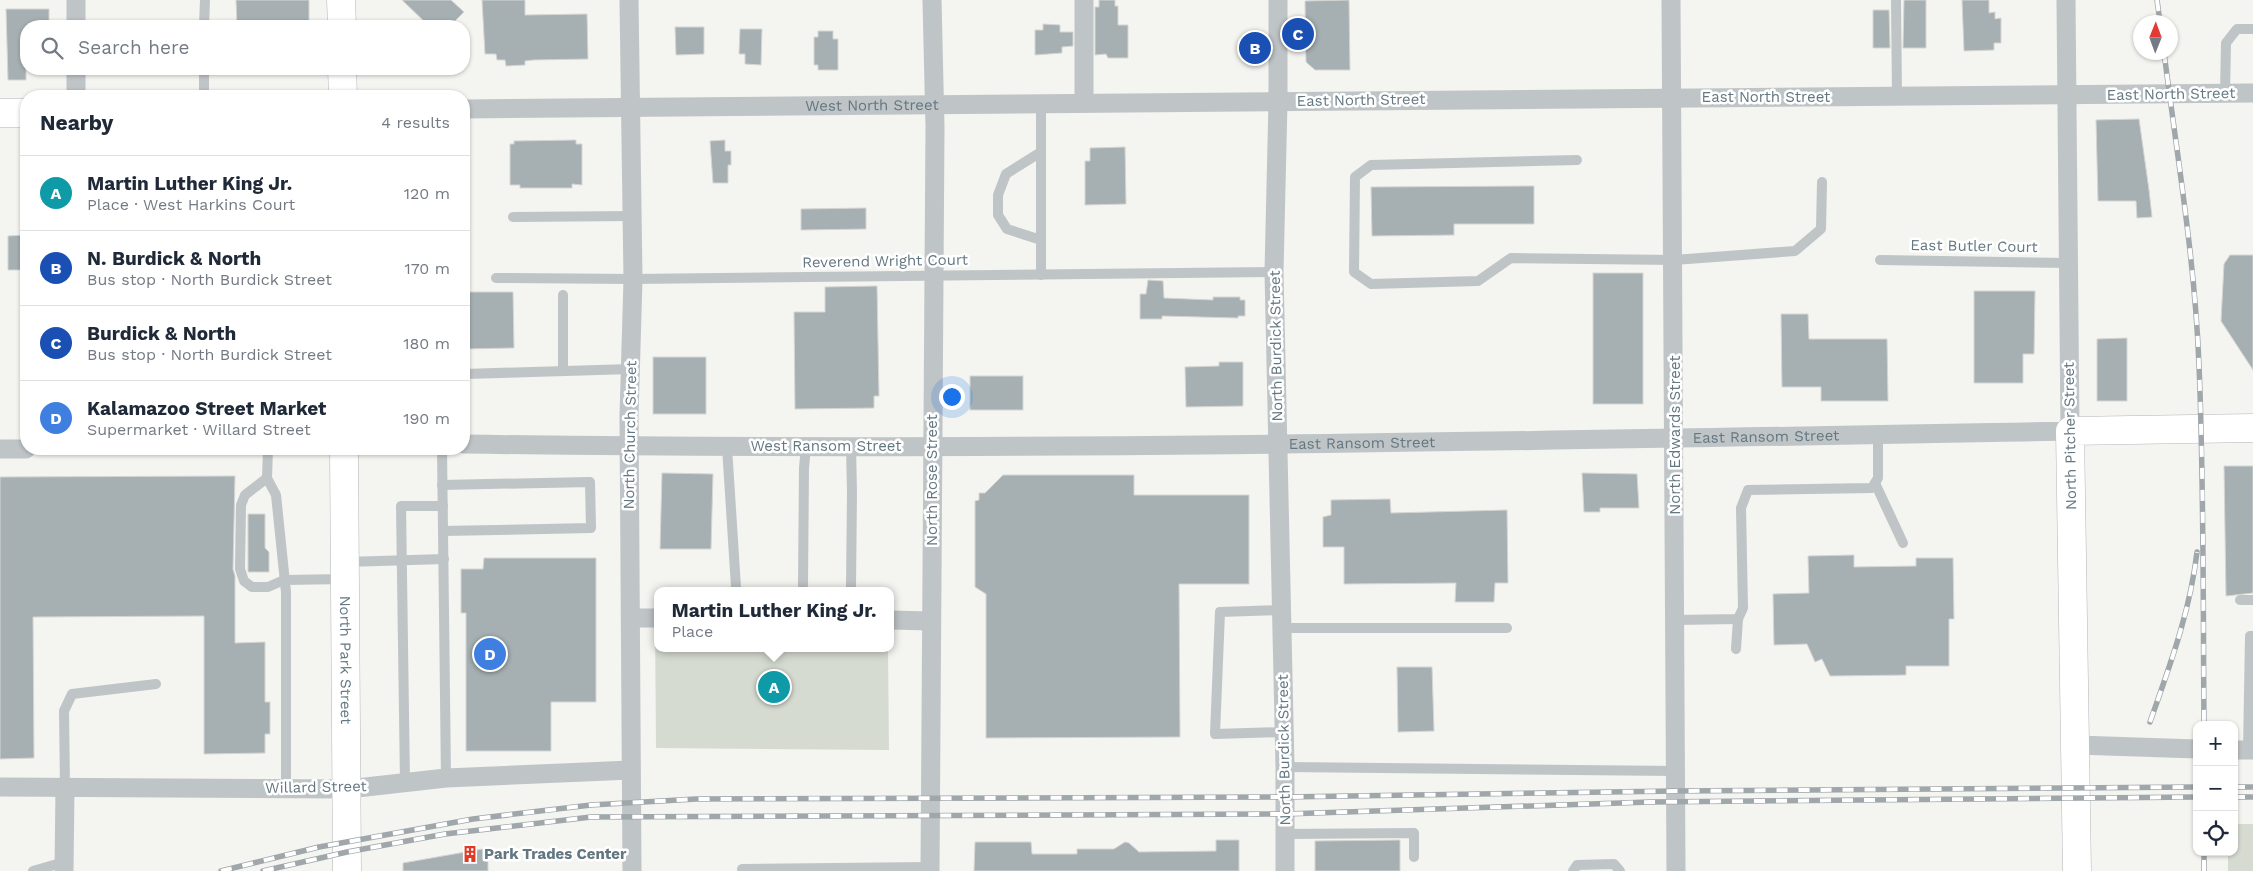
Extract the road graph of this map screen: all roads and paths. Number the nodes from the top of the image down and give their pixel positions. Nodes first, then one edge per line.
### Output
1 (76, 0) edge
2 (205, 0) edge
3 (341, 0) edge
4 (628, 0) edge
5 (932, 0) edge
6 (1084, 0) edge
7 (1278, 0) edge
8 (1672, 0) edge
9 (1896, 0) edge
10 (2066, 0) edge
11 (76, 20) edge
12 (204, 20) edge
13 (342, 20) edge
14 (2253, 29) edge
15 (76, 75) edge
16 (204, 75) edge
17 (342, 75) edge
18 (76, 90) edge
19 (204, 90) edge
20 (343, 90) edge
21 (2225, 93) junction
22 (2253, 93) edge
23 (2066, 95) junction
24 (1897, 96) junction
25 (1673, 97) junction
26 (1278, 101) junction
27 (1041, 103) junction
28 (1084, 103) junction
29 (935, 104) junction
30 (630, 108) junction
31 (470, 109) edge
32 (0, 113) edge
33 (20, 113) edge
34 (1041, 152) junction
35 (1577, 160) dead end
36 (1822, 182) dead end
37 (632, 216) junction
38 (513, 217) dead end
39 (1041, 240) junction
40 (1674, 260) junction
41 (1880, 260) dead end
42 (2068, 262) junction
43 (1274, 272) junction
44 (1040, 275) junction
45 (934, 276) junction
46 (496, 278) dead end
47 (633, 279) junction
48 (562, 295) dead end
49 (631, 369) junction
50 (563, 371) junction
51 (470, 374) edge
52 (2253, 428) edge
53 (2070, 431) junction
54 (1878, 435) junction
55 (1675, 440) junction
56 (470, 444) edge
57 (1279, 444) junction
58 (629, 446) junction
59 (727, 446) junction
60 (806, 446) junction
61 (850, 446) junction
62 (932, 446) junction
63 (20, 448) edge
64 (0, 449) edge
65 (268, 455) edge
66 (344, 455) edge
67 (442, 455) edge
68 (267, 478) junction
69 (1875, 483) junction
70 (442, 485) junction
71 (443, 506) junction
72 (443, 531) junction
73 (1903, 543) dead end
74 (444, 559) junction
75 (402, 560) junction
76 (345, 571) junction
77 (284, 580) junction
78 (803, 585) dead end
79 (851, 586) dead end
80 (736, 587) dead end
81 (2240, 600) dead end
82 (2253, 600) edge
83 (631, 618) junction
84 (654, 618) edge
85 (1282, 619) junction
86 (1738, 619) junction
87 (894, 620) edge
88 (1676, 620) junction
89 (931, 621) junction
90 (1507, 628) dead end
91 (2253, 636) edge
92 (1736, 649) dead end
93 (156, 684) dead end
94 (1284, 732) junction
95 (2076, 745) junction
96 (2193, 749) edge
97 (2245, 750) edge
98 (1285, 767) junction
99 (631, 770) junction
100 (1676, 771) junction
101 (446, 778) junction
102 (405, 782) junction
103 (0, 787) edge
104 (65, 787) junction
105 (286, 789) junction
106 (348, 789) junction
107 (1285, 834) junction
108 (1414, 857) dead end
109 (64, 866) edge
110 (742, 869) dead end
111 (930, 869) edge
112 (32, 871) edge
113 (347, 871) edge
114 (632, 871) edge
115 (1285, 871) edge
116 (1573, 871) edge
117 (1620, 871) edge
118 (1676, 871) edge
119 (2077, 871) edge

1 - 11 street
2 - 12 lane
3 - 13 street
4 - 30 street, North Church Street
5 - 29 street, North Rose Street
6 - 28 street
7 - 26 street, North Burdick Street
8 - 25 street, North Edwards Street
9 - 24 lane
10 - 23 street, North Pitcher Street
14 - 21 lane
15 - 18 street
16 - 19 lane
17 - 20 street
21 - 22 street, East North Street
21 - 23 street, East North Street
23 - 24 street, East North Street
23 - 42 street, North Pitcher Street
24 - 25 street, East North Street
25 - 26 street, East North Street
25 - 40 street, North Edwards Street
26 - 28 street, West North Street
26 - 43 street, North Burdick Street
27 - 28 street, West North Street
27 - 29 street, West North Street
27 - 34 lane
29 - 30 street, West North Street
29 - 45 street, North Rose Street
30 - 31 street, West North Street
30 - 37 street, North Church Street
32 - 33 street
34 - 39 lane
34 - 39 lane
35 - 40 lane
36 - 40 lane
37 - 38 lane
37 - 47 street, North Church Street
39 - 44 lane
40 - 55 street, North Edwards Street
41 - 42 lane, East Butler Court
42 - 53 street, North Pitcher Street
43 - 44 lane, Reverend Wright Court
43 - 57 street, North Burdick Street
44 - 45 lane, Reverend Wright Court
45 - 47 lane, Reverend Wright Court
45 - 62 street, North Rose Street
46 - 47 lane, Reverend Wright Court
47 - 49 street, North Church Street
48 - 50 lane
49 - 50 lane
49 - 58 street, North Church Street
50 - 51 lane
52 - 53 street, East Ransom Street
53 - 54 street, East Ransom Street
53 - 95 street, North Pitcher Street
54 - 55 street, East Ransom Street
54 - 69 lane
55 - 57 street, East Ransom Street
55 - 88 street, North Edwards Street
56 - 58 street, West Ransom Street
57 - 62 street, West Ransom Street
57 - 85 street, North Burdick Street
58 - 59 street, West Ransom Street
58 - 83 street, North Church Street
59 - 60 street, West Ransom Street
59 - 80 lane
60 - 61 street, West Ransom Street
60 - 78 lane
61 - 62 street, West Ransom Street
61 - 79 lane
62 - 89 street, North Rose Street
63 - 64 street
65 - 68 lane
66 - 76 street, North Park Street
67 - 70 lane
68 - 77 lane
68 - 77 lane
69 - 73 lane
69 - 86 lane
70 - 71 lane
70 - 72 lane
71 - 72 lane
71 - 75 lane
72 - 74 lane
74 - 75 lane
74 - 101 lane
75 - 76 lane
75 - 102 lane
76 - 77 lane
76 - 106 street, North Park Street
77 - 105 lane
81 - 82 lane
83 - 84 street
83 - 99 street, North Church Street
85 - 90 lane
85 - 94 street, North Burdick Street
85 - 94 lane
86 - 88 lane
86 - 92 lane
87 - 89 street
88 - 100 street, North Edwards Street
89 - 111 street, North Rose Street
91 - 97 lane
93 - 104 lane
94 - 98 street, North Burdick Street
95 - 96 street
95 - 119 street, North Pitcher Street
98 - 100 lane
98 - 107 street, North Burdick Street
99 - 101 street, Willard Street
99 - 114 street, North Church Street
100 - 118 street, North Edwards Street
101 - 102 street, Willard Street
102 - 106 street, Willard Street
103 - 104 street, Willard Street
104 - 105 street, Willard Street
104 - 109 street
105 - 106 street, Willard Street
106 - 113 street, North Park Street
107 - 108 lane
107 - 115 street, North Burdick Street
109 - 112 lane
110 - 111 lane
116 - 117 lane

